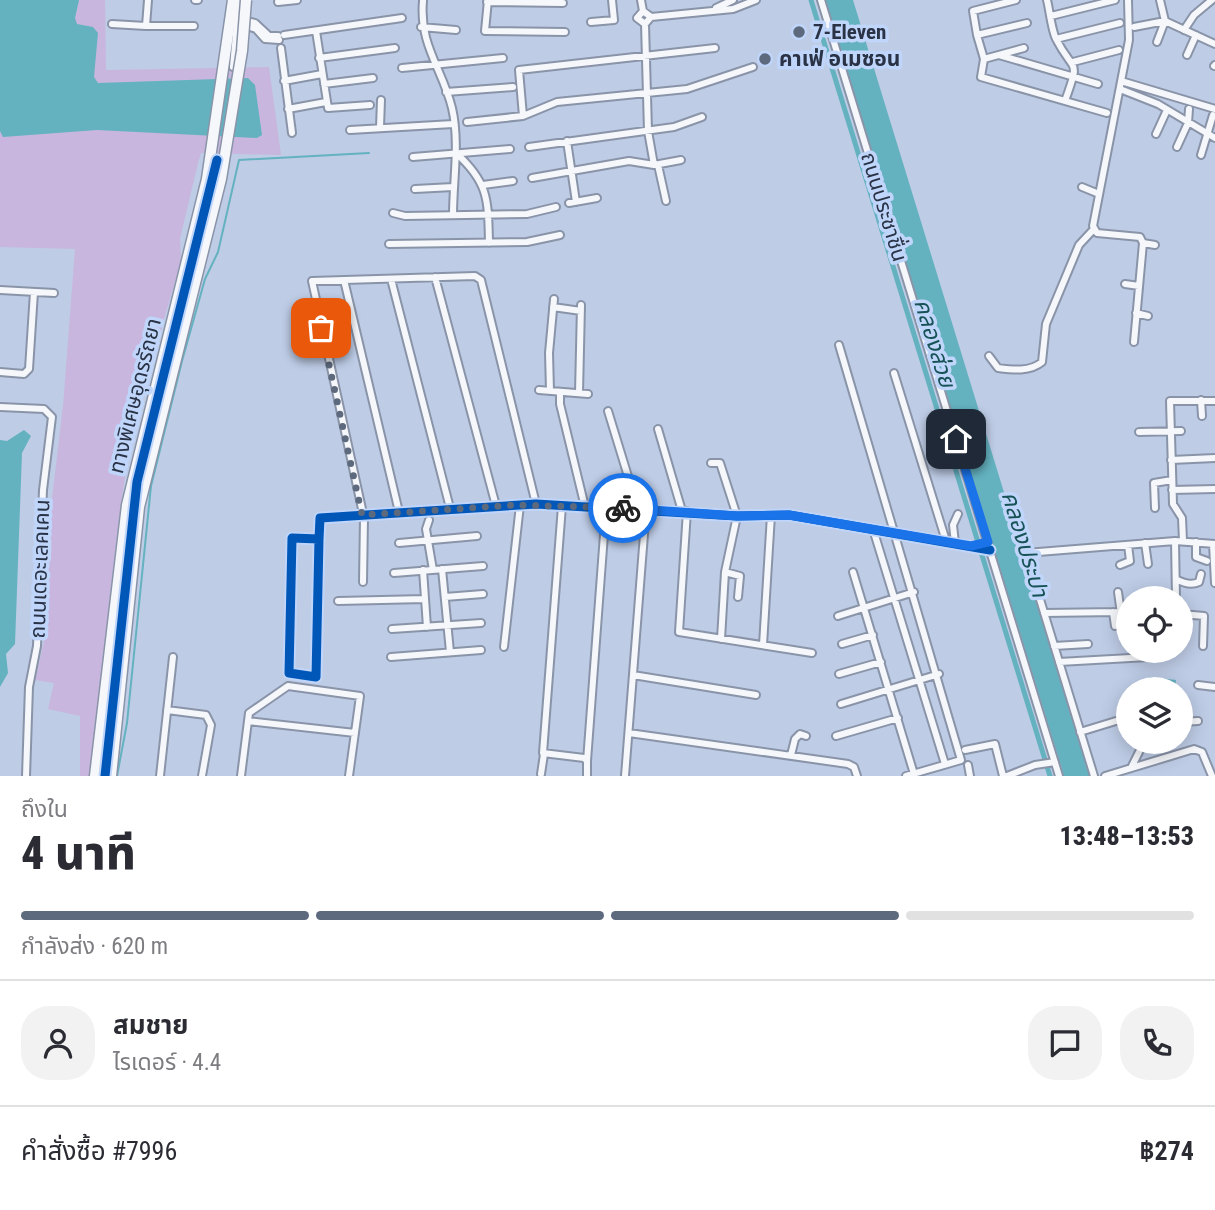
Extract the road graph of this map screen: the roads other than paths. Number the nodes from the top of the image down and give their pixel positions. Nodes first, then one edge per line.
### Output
1 (148, 0) edge
2 (233, 0) edge
3 (239, 0) edge
4 (248, 0) edge
5 (297, 0) edge
6 (423, 0) edge
7 (612, 0) edge
8 (641, 0) edge
9 (733, 0) edge
10 (756, 0) edge
11 (821, 0) edge
12 (1016, 0) edge
13 (1047, 0) edge
14 (1115, 0) edge
15 (1128, 0) edge
16 (1160, 0) edge
17 (1212, 0) edge
18 (488, 1) edge
19 (278, 2) dead end
20 (563, 3) dead end
21 (710, 10) junction
22 (643, 11) junction
23 (1051, 16) junction
24 (651, 17) junction
25 (402, 18) dead end
26 (237, 21) junction
27 (1165, 21) junction
28 (591, 22) dead end
29 (1027, 23) dead end
30 (1120, 23) dead end
31 (112, 24) dead end
32 (645, 24) junction
33 (146, 26) junction
34 (194, 26) dead end
35 (421, 27) junction
36 (1134, 27) dead end
37 (456, 30) dead end
38 (1184, 30) junction
39 (316, 32) junction
40 (565, 32) dead end
41 (977, 35) junction
42 (1196, 35) junction
43 (1056, 39) junction
44 (1214, 41) edge
45 (1157, 42) dead end
46 (281, 48) dead end
47 (395, 48) dead end
48 (715, 48) dead end
49 (1024, 48) dead end
50 (1119, 50) dead end
51 (999, 55) junction
52 (1187, 55) dead end
53 (648, 56) junction
54 (319, 58) junction
55 (503, 58) dead end
56 (984, 59) junction
57 (1073, 62) junction
58 (434, 64) junction
59 (233, 67) dead end
60 (753, 67) dead end
61 (402, 68) dead end
62 (322, 74) junction
63 (1073, 77) junction
64 (373, 78) dead end
65 (284, 80) junction
66 (1121, 81) junction
67 (1098, 84) dead end
68 (324, 85) junction
69 (513, 88) dead end
70 (1120, 89) junction
71 (446, 92) junction
72 (648, 94) junction
73 (381, 100) dead end
74 (1065, 101) junction
75 (326, 102) junction
76 (370, 105) dead end
77 (288, 109) junction
78 (1189, 109) dead end
79 (1167, 110) junction
80 (1214, 112) edge
81 (1107, 113) dead end
82 (523, 116) junction
83 (702, 117) dead end
84 (467, 122) dead end
85 (453, 124) junction
86 (1188, 124) junction
87 (380, 127) junction
88 (648, 129) junction
89 (350, 130) dead end
90 (292, 133) dead end
91 (1156, 134) dead end
92 (1212, 137) edge
93 (567, 141) junction
94 (529, 147) dead end
95 (1177, 147) dead end
96 (510, 149) dead end
97 (456, 153) junction
98 (1201, 155) dead end
99 (412, 157) dead end
100 (217, 160) dead end
101 (681, 160) dead end
102 (656, 165) junction
103 (571, 171) junction
104 (532, 178) dead end
105 (513, 181) dead end
106 (483, 184) junction
107 (453, 187) junction
108 (1082, 187) dead end
109 (415, 189) dead end
110 (1099, 194) junction
111 (597, 198) dead end
112 (666, 201) dead end
113 (556, 207) dead end
114 (393, 213) dead end
115 (453, 215) junction
116 (489, 215) junction
117 (1093, 230) junction
118 (560, 235) dead end
119 (489, 243) junction
120 (1143, 243) junction
121 (389, 244) dead end
122 (1155, 245) dead end
123 (435, 278) junction
124 (391, 279) junction
125 (344, 280) junction
126 (0, 290) edge
127 (34, 292) junction
128 (54, 293) dead end
129 (554, 299) dead end
130 (553, 307) junction
131 (1136, 313) junction
132 (1148, 316) dead end
133 (1134, 342) dead end
134 (839, 345) dead end
135 (989, 356) dead end
136 (0, 372) edge
137 (894, 373) dead end
138 (538, 390) dead end
139 (550, 391) junction
140 (560, 392) junction
141 (579, 393) junction
142 (588, 394) dead end
143 (1201, 400) junction
144 (1215, 401) edge
145 (0, 407) edge
146 (608, 411) dead end
147 (1202, 416) dead end
148 (658, 429) dead end
149 (1181, 431) dead end
150 (1139, 432) dead end
151 (1170, 432) junction
152 (1215, 458) edge
153 (1171, 460) junction
154 (711, 463) dead end
155 (1172, 480) junction
156 (1215, 489) edge
157 (1172, 491) junction
158 (536, 504) junction
159 (520, 505) junction
160 (496, 506) junction
161 (562, 506) junction
162 (585, 507) junction
163 (450, 508) junction
164 (606, 508) junction
165 (1155, 508) dead end
166 (638, 509) junction
167 (646, 509) junction
168 (428, 510) junction
169 (684, 511) junction
170 (399, 512) junction
171 (771, 514) junction
172 (958, 514) dead end
173 (362, 515) junction
174 (737, 516) junction
175 (873, 529) junction
176 (894, 532) junction
177 (430, 536) junction
178 (477, 536) dead end
179 (319, 539) junction
180 (946, 541) junction
181 (1179, 541) junction
182 (1196, 542) junction
183 (399, 543) dead end
184 (955, 543) junction
185 (1145, 544) junction
186 (1214, 544) edge
187 (1128, 545) junction
188 (989, 546) junction
189 (1207, 561) dead end
190 (1148, 564) dead end
191 (1120, 565) dead end
192 (483, 566) dead end
193 (442, 569) junction
194 (423, 570) junction
195 (433, 570) junction
196 (725, 572) junction
197 (853, 572) dead end
198 (394, 573) dead end
199 (1201, 574) dead end
200 (1176, 579) junction
201 (363, 582) dead end
202 (1215, 583) edge
203 (1176, 586) edge
204 (914, 592) junction
205 (483, 594) dead end
206 (445, 597) junction
207 (738, 597) dead end
208 (425, 598) junction
209 (894, 598) junction
210 (338, 601) dead end
211 (865, 607) junction
212 (1044, 613) junction
213 (1193, 615) edge
214 (838, 616) dead end
215 (1116, 618) edge
216 (481, 623) dead end
217 (447, 625) junction
218 (427, 627) junction
219 (392, 629) dead end
220 (873, 635) junction
221 (721, 639) junction
222 (1088, 643) dead end
223 (842, 644) dead end
224 (763, 645) junction
225 (1054, 646) junction
226 (1203, 646) dead end
227 (504, 647) dead end
228 (481, 650) dead end
229 (450, 652) junction
230 (812, 653) dead end
231 (1116, 656) edge
232 (173, 657) dead end
233 (391, 657) dead end
234 (881, 662) junction
235 (1059, 663) junction
236 (839, 674) dead end
237 (939, 674) junction
238 (633, 675) junction
239 (919, 680) junction
240 (1198, 685) dead end
241 (1215, 687) edge
242 (889, 689) junction
243 (756, 695) dead end
244 (841, 704) dead end
245 (167, 710) junction
246 (898, 718) junction
247 (248, 721) junction
248 (1193, 721) edge
249 (1198, 721) dead end
250 (1116, 722) edge
251 (1080, 732) junction
252 (355, 733) junction
253 (629, 733) junction
254 (806, 736) dead end
255 (836, 736) dead end
256 (965, 750) dead end
257 (544, 754) junction
258 (1138, 754) edge
259 (791, 755) junction
260 (587, 761) junction
261 (1055, 762) junction
262 (945, 764) junction
263 (968, 765) dead end
264 (1131, 768) junction
265 (541, 774) edge
266 (914, 774) junction
267 (26, 776) edge
268 (96, 776) edge
269 (105, 776) edge
270 (111, 776) edge
271 (160, 776) edge
272 (202, 776) edge
273 (241, 776) edge
274 (349, 776) edge
275 (587, 776) edge
276 (625, 776) edge
277 (857, 776) edge
278 (906, 776) edge
279 (970, 776) edge
280 (1005, 776) edge
281 (1059, 776) edge
282 (1094, 776) edge
283 (1105, 776) edge
284 (1212, 776) edge

1 - 33 street
2 - 268 highway, ทางพิเศษอุดรรัถยา
3 - 26 street
4 - 270 highway, ทางพิเศษอุดรรัถยา, bridge
5 - 19 street
6 - 35 street
7 - 28 street
8 - 22 street
9 - 21 street
10 - 21 street
11 - 188 street, ถนนประชาชื่น
12 - 41 street
13 - 23 street
14 - 23 street
15 - 66 street
16 - 27 street
17 - 38 street
18 - 20 street
18 - 40 street
21 - 24 street
22 - 24 street
22 - 32 street
23 - 43 street
24 - 32 street
25 - 39 street
26 - 39 street
26 - 59 street
27 - 36 street
27 - 38 street
27 - 45 street
29 - 41 street
30 - 43 street
31 - 33 street
32 - 53 street
33 - 34 street
35 - 37 street
35 - 58 street
38 - 42 street
39 - 54 street
41 - 56 street
42 - 44 street
42 - 52 street
43 - 57 street
46 - 65 street
47 - 54 street
48 - 53 street
49 - 51 street
50 - 57 street
51 - 56 street
51 - 63 street
53 - 72 street
53 - 82 street
54 - 62 street
55 - 58 street
56 - 74 street
57 - 63 street
58 - 61 street
58 - 71 street
60 - 72 street
62 - 65 street
62 - 68 street
63 - 67 street
63 - 74 street
64 - 68 street
65 - 77 street
66 - 70 street
66 - 80 street
68 - 75 street
69 - 71 street
70 - 79 street
70 - 110 street
71 - 85 street
72 - 82 street
72 - 88 street
73 - 87 street
74 - 81 street
75 - 76 street
75 - 77 street
77 - 90 street
78 - 86 street
79 - 86 street
79 - 91 street
80 - 92 street
82 - 84 street
83 - 88 street
85 - 87 street
85 - 97 street
86 - 92 street
86 - 95 street
87 - 89 street
88 - 93 street
88 - 102 street
92 - 98 street
93 - 94 street
93 - 103 street
96 - 97 street
97 - 99 street
97 - 106 street
97 - 107 street
100 - 269 street
101 - 102 street
102 - 103 street
102 - 112 street
103 - 104 street
103 - 111 street
105 - 106 street
106 - 116 street
107 - 109 street
107 - 115 street
108 - 110 street
110 - 117 street
113 - 116 street
114 - 115 street
115 - 116 street
116 - 119 street
117 - 120 street
117 - 135 street
118 - 119 street
119 - 121 street
120 - 122 street
120 - 131 street
123 - 124 street
123 - 158 street
123 - 160 street
124 - 125 street
124 - 163 street
125 - 170 street
125 - 173 street
126 - 127 street
127 - 128 street
127 - 136 street
129 - 130 street
130 - 139 street
130 - 141 street
131 - 132 street
131 - 133 street
134 - 176 street
137 - 180 street
138 - 139 street
139 - 140 street
140 - 141 street
140 - 162 street
141 - 142 street
143 - 144 street
143 - 147 street
143 - 151 street
145 - 267 street, ถนนเดอะเลคเคน
146 - 166 street
148 - 169 street
149 - 151 street
150 - 151 street
151 - 153 street
152 - 153 street
153 - 155 street
154 - 174 street
155 - 157 street
155 - 165 street
156 - 157 street
157 - 181 street
158 - 159 street
158 - 161 street
159 - 160 street
159 - 227 street
160 - 163 street
161 - 162 street
161 - 257 street
162 - 164 street
163 - 168 street
164 - 166 street
164 - 260 street
166 - 167 street
167 - 169 street
167 - 238 street
168 - 170 street
168 - 177 street
169 - 174 street
169 - 221 street
170 - 173 street
171 - 174 street
171 - 175 street
171 - 224 street
172 - 184 street
173 - 179 street
173 - 201 street
174 - 196 street
175 - 176 street
175 - 209 street
176 - 180 street
176 - 204 street
177 - 178 street
177 - 183 street
177 - 195 street
179 - 179 street
180 - 184 street
181 - 182 street
181 - 185 street
181 - 200 street
182 - 186 street
182 - 189 street
184 - 188 street
185 - 187 street
185 - 190 street
186 - 202 street
187 - 191 street
187 - 212 street
188 - 261 street, ถนนประชาชื่น
192 - 193 street
193 - 195 street
193 - 206 street
194 - 195 street
194 - 198 street
194 - 208 street
196 - 207 street
196 - 221 street
197 - 211 street
199 - 200 street
200 - 203 street
204 - 209 street
204 - 237 street
205 - 206 street
206 - 217 street
208 - 210 street
208 - 218 street
209 - 211 street
209 - 239 street
211 - 214 street
211 - 220 street
212 - 215 street
212 - 225 street
213 - 226 street
216 - 217 street
217 - 218 street
217 - 229 street
218 - 219 street
220 - 223 street
220 - 234 street
221 - 224 street
222 - 225 street
224 - 230 street
225 - 235 street
228 - 229 street
229 - 233 street
231 - 235 street
232 - 245 street
234 - 236 street
234 - 242 street
235 - 251 street
237 - 239 street
237 - 262 street
238 - 243 street
238 - 253 street
239 - 242 street
239 - 262 street
240 - 241 street
242 - 244 street
242 - 246 street
245 - 271 street
245 - 272 street
246 - 255 street
246 - 266 street
247 - 252 street
247 - 252 street
247 - 273 street
248 - 249 street
250 - 251 street
251 - 282 street
252 - 274 street
253 - 259 street
253 - 276 street
254 - 259 street
256 - 280 street
257 - 260 street
257 - 265 street
258 - 264 street
259 - 277 street
260 - 275 street
261 - 280 street
261 - 281 street, ถนนประชาชื่น
262 - 266 street
263 - 279 street
264 - 283 street
264 - 284 street
266 - 278 street

